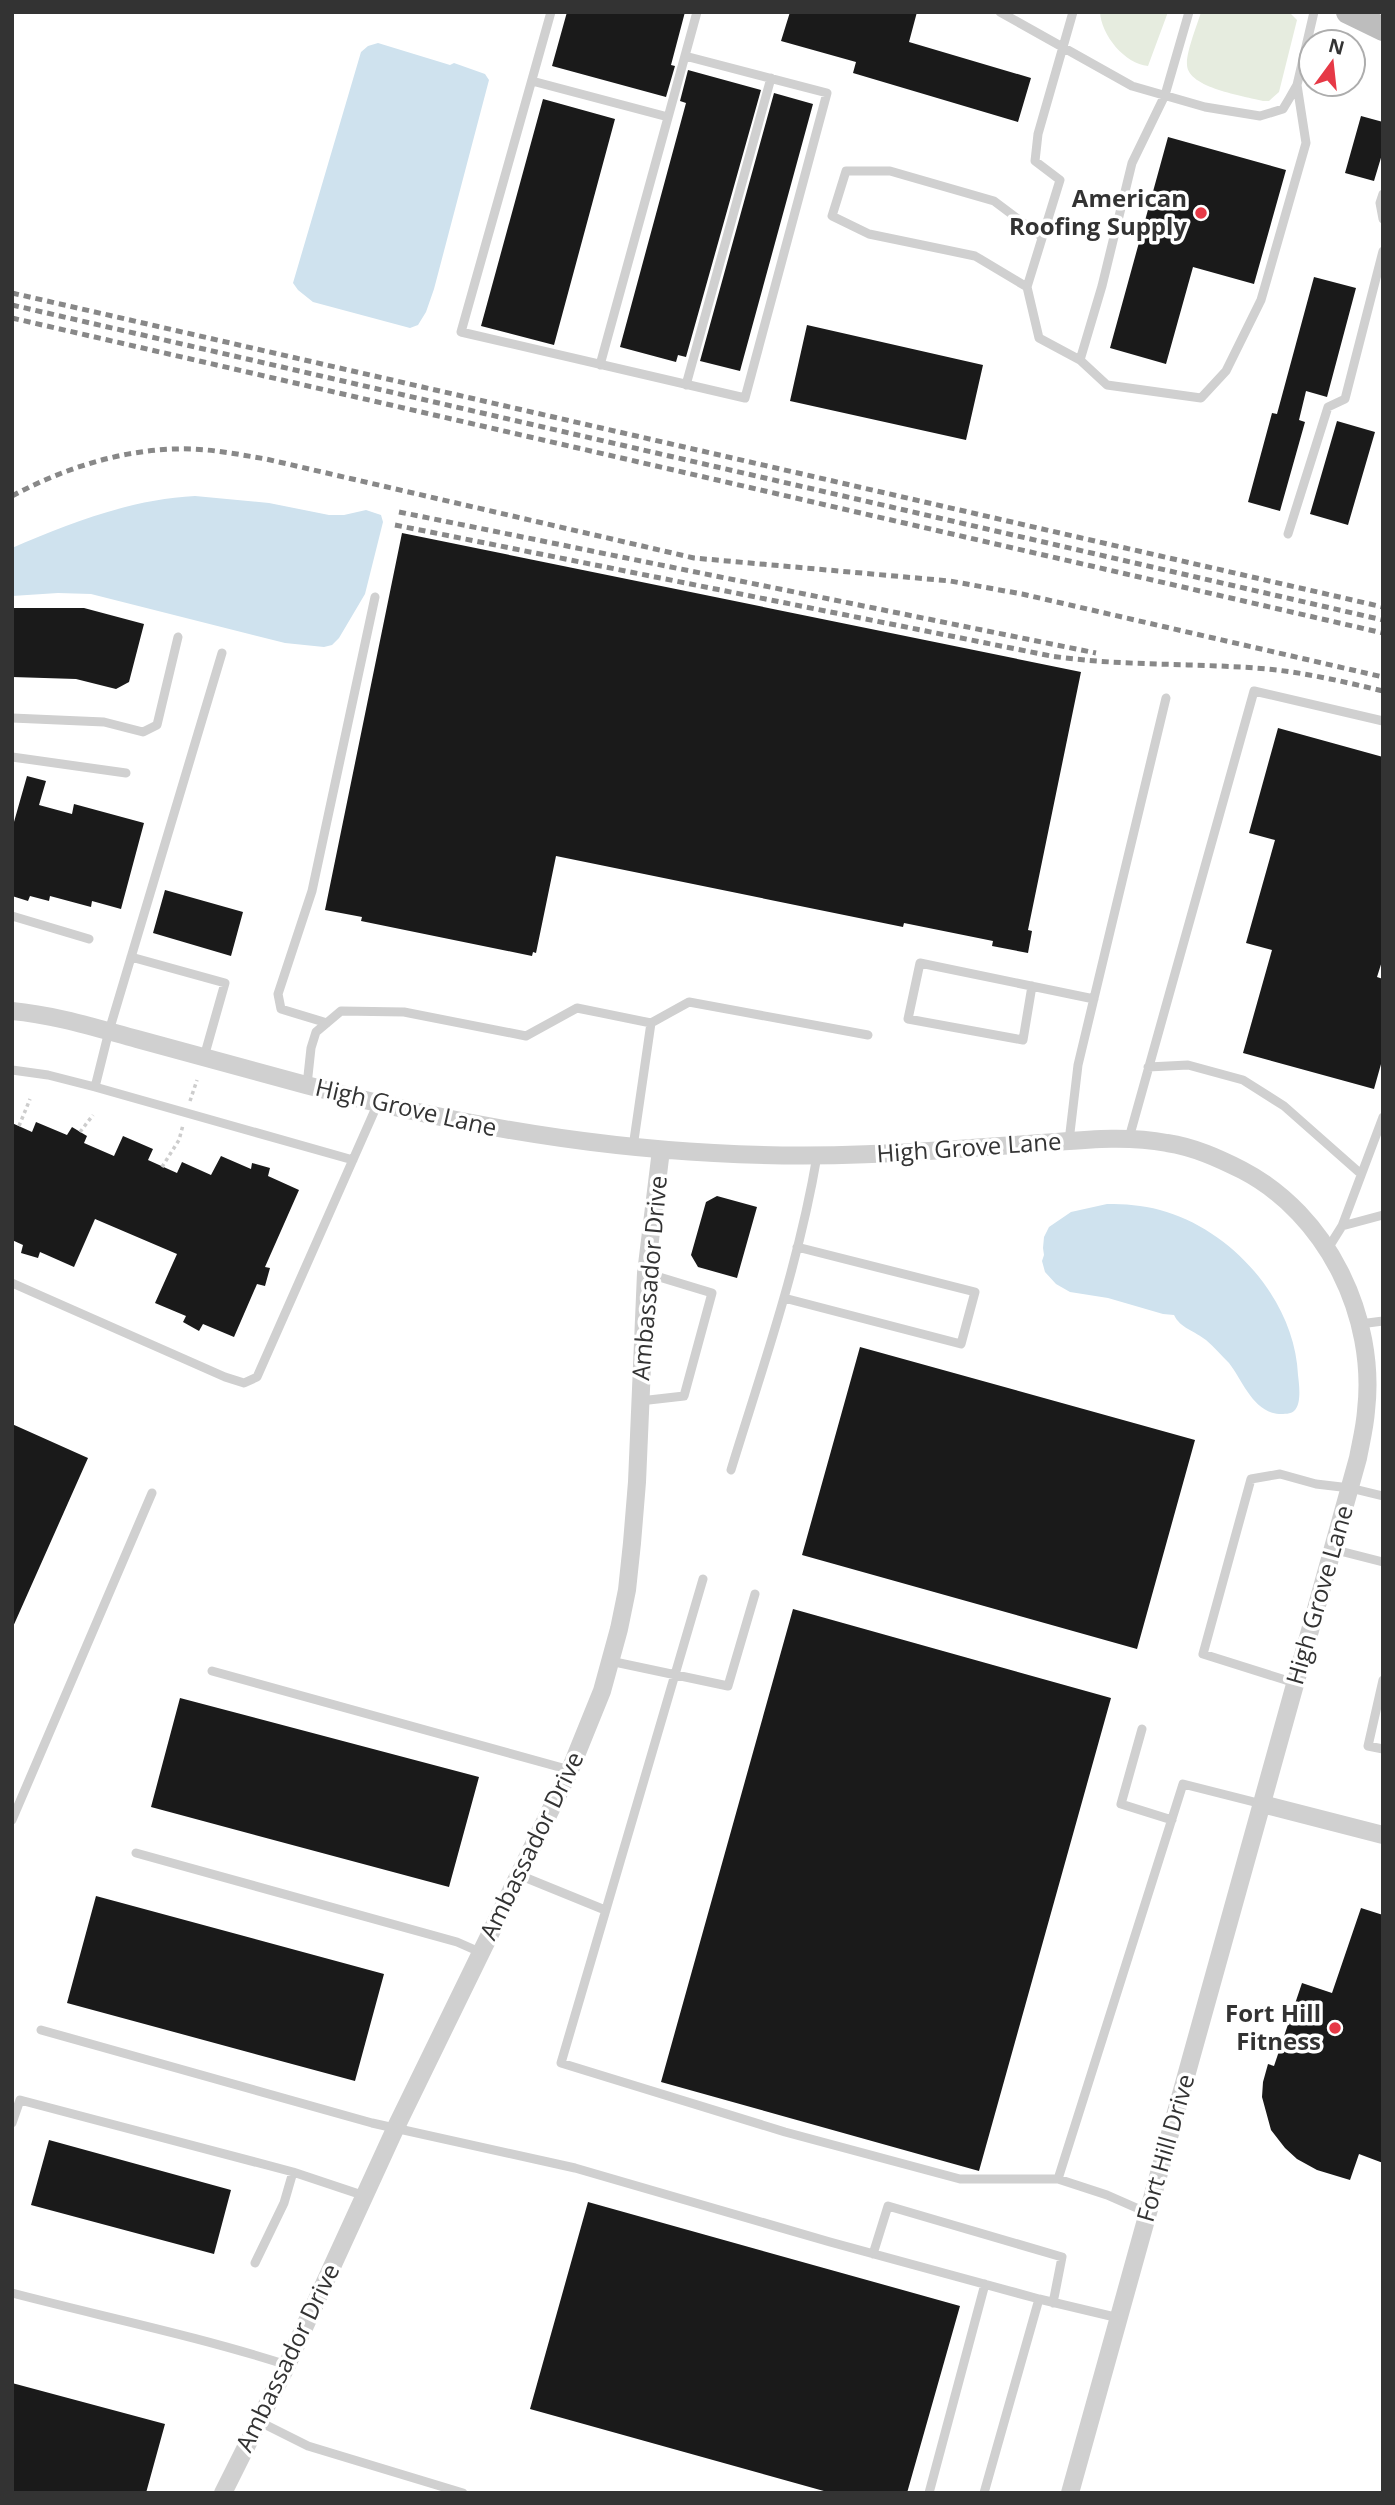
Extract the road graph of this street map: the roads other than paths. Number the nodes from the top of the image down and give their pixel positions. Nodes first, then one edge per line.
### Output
1 (551, 12) edge
2 (697, 12) edge
3 (1000, 12) edge
4 (1073, 12) edge
5 (1189, 12) edge
6 (1348, 12) edge
7 (1383, 29) edge
8 (1062, 47) junction
9 (685, 55) junction
10 (771, 78) junction
11 (532, 81) junction
12 (1297, 85) edge
13 (1165, 95) junction
14 (1299, 98) edge
15 (668, 117) junction
16 (1383, 194) edge
17 (1383, 219) edge
18 (1042, 237) junction
19 (1383, 251) edge
20 (1027, 288) junction
21 (1080, 360) junction
22 (600, 365) junction
23 (686, 384) junction
24 (1288, 534) dead end
25 (375, 597) dead end
26 (178, 637) dead end
27 (222, 653) dead end
28 (1166, 698) dead end
29 (12, 718) edge
30 (1383, 721) edge
31 (12, 757) edge
32 (126, 773) dead end
33 (12, 916) edge
34 (89, 939) dead end
35 (131, 957) junction
36 (1032, 986) junction
37 (1094, 999) junction
38 (12, 1011) edge
39 (327, 1023) junction
40 (651, 1024) junction
41 (109, 1031) junction
42 (867, 1035) dead end
43 (204, 1057) junction
44 (1148, 1067) junction
45 (12, 1070) edge
46 (307, 1085) junction
47 (95, 1087) junction
48 (378, 1104) junction
49 (1383, 1116) edge
50 (1129, 1138) junction
51 (1069, 1141) junction
52 (634, 1147) junction
53 (661, 1150) junction
54 (817, 1156) junction
55 (353, 1160) junction
56 (1361, 1174) junction
57 (1383, 1215) edge
58 (1342, 1226) junction
59 (797, 1247) junction
60 (1328, 1251) junction
61 (646, 1273) junction
62 (12, 1283) edge
63 (785, 1298) junction
64 (1383, 1321) edge
65 (1360, 1324) junction
66 (640, 1401) junction
67 (731, 1470) dead end
68 (1350, 1488) junction
69 (152, 1493) dead end
70 (1383, 1496) edge
71 (1332, 1549) junction
72 (1383, 1562) edge
73 (703, 1579) dead end
74 (755, 1594) dead end
75 (610, 1661) junction
76 (212, 1671) dead end
77 (675, 1675) junction
78 (1383, 1680) edge
79 (1295, 1683) junction
80 (1142, 1728) dead end
81 (1383, 1749) edge
82 (570, 1770) junction
83 (1262, 1804) junction
84 (12, 1820) edge
85 (1172, 1820) junction
86 (1383, 1835) edge
87 (136, 1853) dead end
88 (519, 1875) junction
89 (605, 1910) junction
90 (482, 1953) junction
91 (41, 2030) dead end
92 (12, 2123) edge
93 (397, 2127) junction
94 (293, 2172) junction
95 (1058, 2179) junction
96 (365, 2196) junction
97 (1148, 2213) junction
98 (873, 2254) junction
99 (256, 2263) dead end
100 (985, 2284) junction
101 (12, 2293) edge
102 (1039, 2299) junction
103 (1053, 2302) junction
104 (1119, 2318) junction
105 (287, 2365) junction
106 (258, 2421) junction
107 (223, 2493) edge
108 (463, 2493) edge
109 (929, 2493) edge
110 (984, 2493) edge
111 (1070, 2493) edge

1 - 11 lane
2 - 9 lane
3 - 8 lane
4 - 8 lane
5 - 13 lane
6 - 7 main road
8 - 13 lane
8 - 18 lane
9 - 10 lane
9 - 15 lane
10 - 23 lane
10 - 23 lane
11 - 15 lane
11 - 22 lane
12 - 13 lane
13 - 21 lane
14 - 21 lane
15 - 22 lane
16 - 17 lane
18 - 20 lane
18 - 20 lane
19 - 24 lane
20 - 21 lane
22 - 23 lane
25 - 39 lane
26 - 29 lane
27 - 35 lane
28 - 37 lane
30 - 44 lane
31 - 32 lane
33 - 34 lane
35 - 41 lane
35 - 43 lane
36 - 36 lane
36 - 37 lane
37 - 51 lane
38 - 41 street, High Grove Lane
39 - 40 lane
39 - 46 lane
40 - 42 lane
40 - 52 lane
41 - 43 street, High Grove Lane
41 - 47 lane
43 - 46 street, High Grove Lane
44 - 50 lane
44 - 56 lane
45 - 47 lane
46 - 48 street, High Grove Lane
47 - 55 lane
48 - 52 street, High Grove Lane
48 - 55 lane
49 - 56 lane
50 - 51 street, High Grove Lane
50 - 60 street, High Grove Lane
51 - 54 street, High Grove Lane
52 - 53 street, High Grove Lane
53 - 54 street, High Grove Lane
53 - 61 street, Ambassador Drive
54 - 59 lane
55 - 62 lane
56 - 58 lane
57 - 58 lane
58 - 60 lane
59 - 63 lane
59 - 63 lane
60 - 65 street, High Grove Lane
61 - 66 street, Ambassador Drive
61 - 66 lane
63 - 67 lane
64 - 65 lane
65 - 68 street, High Grove Lane
66 - 75 street, Ambassador Drive
68 - 70 lane
68 - 71 street, High Grove Lane
68 - 79 lane
69 - 84 lane
71 - 72 lane
71 - 79 street, High Grove Lane
73 - 77 lane
74 - 77 lane
75 - 77 lane
75 - 82 street, Ambassador Drive
76 - 82 lane
77 - 89 lane
78 - 81 lane
79 - 83 street, High Grove Lane
80 - 85 lane
82 - 88 street, Ambassador Drive
83 - 85 lane
83 - 86 street
83 - 97 street, Fort Hill Drive
85 - 95 lane
87 - 90 lane
88 - 89 lane
88 - 90 street, Ambassador Drive
89 - 95 lane
90 - 93 street, Ambassador Drive
91 - 93 lane
92 - 94 lane
93 - 96 street, Ambassador Drive
93 - 98 lane
94 - 96 lane
94 - 99 lane
95 - 97 lane
96 - 105 street, Ambassador Drive
97 - 104 street, Fort Hill Drive
98 - 100 lane
98 - 103 lane
100 - 102 lane
100 - 109 lane
101 - 105 lane
102 - 103 lane
102 - 110 lane
103 - 104 lane
104 - 111 street, Fort Hill Drive
105 - 106 street, Ambassador Drive
106 - 107 street, Ambassador Drive
106 - 108 lane

